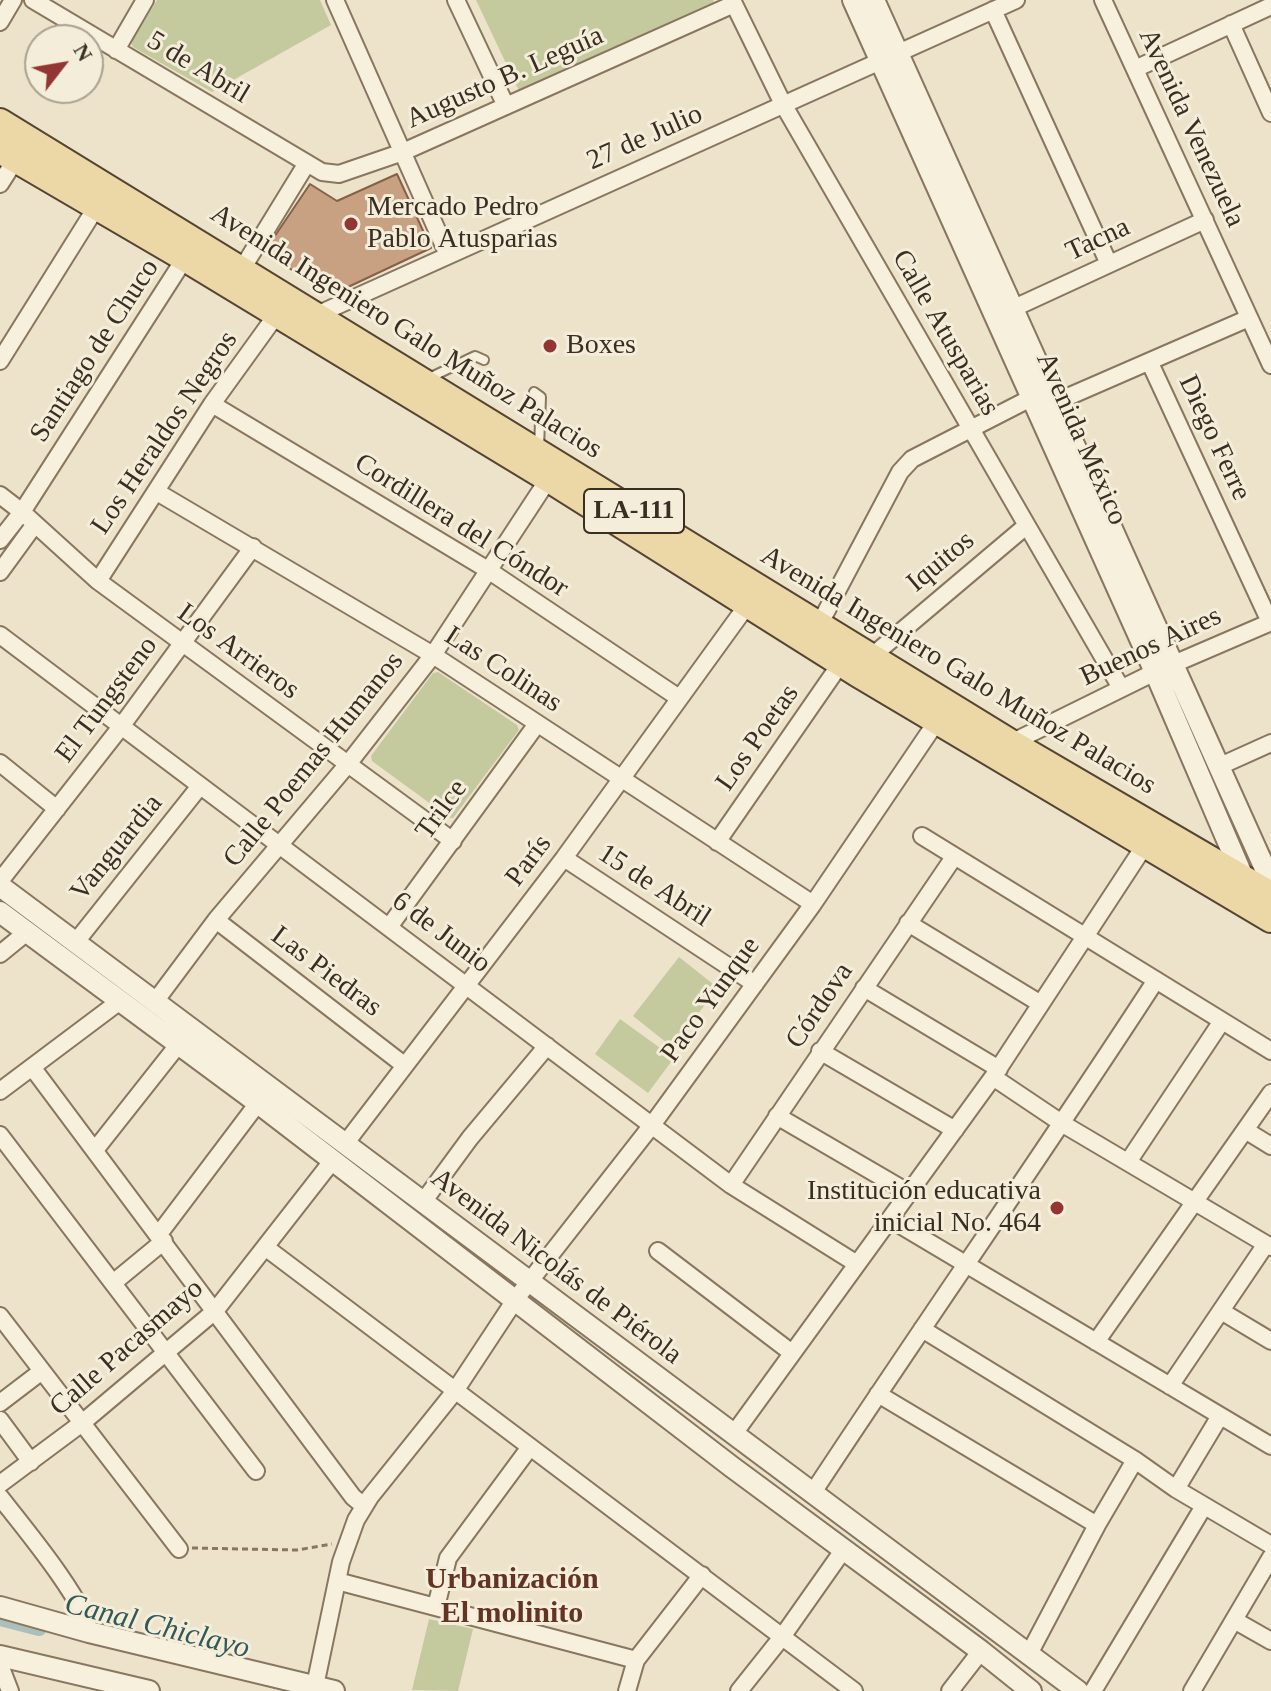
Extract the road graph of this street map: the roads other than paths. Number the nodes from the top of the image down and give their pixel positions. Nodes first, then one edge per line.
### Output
1 (13, 0) edge
2 (33, 0) edge
3 (145, 0) edge
4 (335, 0) edge
5 (456, 0) edge
6 (853, 0) edge
7 (874, 0) edge
8 (1016, 0) edge
9 (1103, 0) edge
10 (733, 2) edge
11 (1271, 6) edge
12 (993, 10) junction
13 (0, 22) edge
14 (1231, 24) junction
15 (116, 50) junction
16 (888, 56) junction
17 (1135, 69) junction
18 (783, 104) junction
19 (506, 106) junction
20 (1271, 113) edge
21 (0, 122) edge
22 (403, 152) junction
23 (8, 155) edge
24 (307, 163) junction
25 (339, 174) joint
26 (0, 184) edge
27 (97, 206) junction
28 (1205, 220) junction
29 (448, 255) junction
30 (185, 258) junction
31 (1109, 264) junction
32 (242, 269) junction
33 (1014, 308) junction
34 (1249, 318) junction
35 (297, 319) junction
36 (484, 360) dead end
37 (0, 361) edge
38 (1150, 363) junction
39 (1271, 365) edge
40 (424, 380) junction
41 (534, 392) dead end
42 (1031, 398) junction
43 (1056, 402) junction
44 (212, 404) junction
45 (969, 428) junction
46 (548, 465) junction
47 (157, 492) junction
48 (0, 495) edge
49 (22, 512) junction
50 (35, 524) junction
51 (1026, 526) junction
52 (0, 540) edge
53 (253, 547) junction
54 (488, 570) junction
55 (0, 572) edge
56 (98, 581) junction
57 (748, 604) junction
58 (1271, 622) edge
59 (819, 625) junction
60 (0, 635) edge
61 (182, 643) junction
62 (433, 655) junction
63 (856, 664) junction
64 (1164, 668) junction
65 (1121, 688) junction
66 (679, 698) junction
67 (937, 721) junction
68 (537, 724) junction
69 (120, 728) junction
70 (1011, 743) junction
71 (1271, 743) edge
72 (0, 763) edge
73 (348, 764) junction
74 (1220, 766) junction
75 (622, 780) junction
76 (200, 786) junction
77 (57, 809) junction
78 (922, 836) dead end
79 (453, 841) junction
80 (717, 842) junction
81 (278, 844) junction
82 (1145, 845) junction
83 (954, 857) junction
84 (564, 858) junction
85 (0, 884) edge
86 (1254, 889) edge
87 (1271, 895) edge
88 (813, 904) junction
89 (0, 912) edge
90 (1271, 919) edge
91 (216, 920) junction
92 (908, 923) junction
93 (389, 927) junction
94 (27, 932) junction
95 (1084, 938) junction
96 (75, 943) junction
97 (0, 954) edge
98 (1156, 980) junction
99 (755, 984) junction
100 (467, 985) junction
101 (864, 988) junction
102 (120, 1001) junction
103 (154, 1003) junction
104 (1041, 1004) junction
105 (1222, 1021) junction
106 (178, 1045) junction
107 (547, 1046) junction
108 (820, 1051) junction
109 (1271, 1051) edge
110 (404, 1065) junction
111 (32, 1067) junction
112 (996, 1073) junction
113 (0, 1091) edge
114 (1271, 1093) edge
115 (258, 1103) junction
116 (777, 1116) junction
117 (1063, 1124) junction
118 (652, 1125) junction
119 (955, 1130) junction
120 (1245, 1130) junction
121 (0, 1135) edge
122 (1271, 1146) edge
123 (95, 1150) junction
124 (339, 1152) junction
125 (1128, 1162) junction
126 (731, 1185) junction
127 (909, 1193) junction
128 (423, 1202) junction
129 (1195, 1202) junction
130 (890, 1219) junction
131 (162, 1238) junction
132 (1268, 1246) edge
133 (265, 1247) junction
134 (658, 1251) dead end
135 (857, 1264) junction
136 (964, 1264) junction
137 (113, 1283) junction
138 (522, 1291) junction
139 (215, 1311) junction
140 (1221, 1311) junction
141 (0, 1316) edge
142 (922, 1329) junction
143 (1271, 1341) edge
144 (1096, 1342) junction
145 (167, 1353) junction
146 (792, 1353) junction
147 (42, 1371) junction
148 (1170, 1386) junction
149 (455, 1391) junction
150 (878, 1394) junction
151 (0, 1403) edge
152 (1220, 1416) junction
153 (0, 1420) edge
154 (82, 1423) junction
155 (733, 1435) junction
156 (1271, 1446) edge
157 (530, 1447) junction
158 (1135, 1460) junction
159 (31, 1462) junction
160 (256, 1471) dead end
161 (0, 1484) edge
162 (1176, 1489) junction
163 (812, 1494) junction
164 (0, 1497) edge
165 (364, 1506) junction
166 (1204, 1506) junction
167 (1097, 1525) junction
168 (1271, 1545) edge
169 (179, 1549) road end
170 (844, 1549) junction
171 (1271, 1557) edge
172 (702, 1575) junction
173 (337, 1581) junction
174 (0, 1607) edge
175 (436, 1607) junction
176 (1234, 1620) junction
177 (89, 1632) junction
178 (782, 1637) junction
179 (1271, 1641) edge
180 (981, 1651) junction
181 (1029, 1654) junction
182 (0, 1656) edge
183 (636, 1660) junction
184 (0, 1665) edge
185 (325, 1689) edge
186 (851, 1690) edge
187 (1194, 1690) edge
188 (10, 1691) edge
189 (149, 1691) edge
190 (627, 1691) edge
191 (739, 1691) edge
192 (950, 1691) edge
193 (1031, 1691) edge
194 (1078, 1691) edge
195 (1093, 1691) edge

1 - 13 street
2 - 15 street, 5 de Abril
3 - 15 street
4 - 22 street
5 - 19 street
6 - 16 street, Avenida México
7 - 16 street, Avenida México
8 - 12 street, 27 de Julio
9 - 17 street, Avenida Venezuela
10 - 18 street, Calle Atusparias
10 - 19 street, Augusto B. Leguía
11 - 14 street
12 - 16 street, 27 de Julio
12 - 31 street
14 - 17 street
14 - 20 street
15 - 24 street, 5 de Abril
16 - 18 street, 27 de Julio
16 - 33 street, Avenida México
16 - 42 street, Avenida México
17 - 28 street, Avenida Venezuela
18 - 29 street, 27 de Julio
18 - 45 street, Calle Atusparias
19 - 22 street, Augusto B. Leguía
21 - 32 main road, Avenida Ingeniero Galo Muñoz Palacios / LA-111
22 - 25 street, Augusto B. Leguía
22 - 29 street
23 - 26 street
23 - 27 main road, Avenida Ingeniero Galo Muñoz Palacios / LA-111
24 - 25 street, 5 de Abril
24 - 32 street
27 - 30 main road, Avenida Ingeniero Galo Muñoz Palacios / LA-111
27 - 37 street
28 - 31 street, Tacna
28 - 34 street, Avenida Venezuela
29 - 35 street, 27 de Julio
30 - 35 main road, Avenida Ingeniero Galo Muñoz Palacios / LA-111
30 - 49 street, Santiago de Chuco
31 - 33 street, Tacna
32 - 35 main road, Avenida Ingeniero Galo Muñoz Palacios / LA-111
33 - 43 street, Avenida México
34 - 38 street
34 - 39 street, Avenida Venezuela
35 - 40 main road, Avenida Ingeniero Galo Muñoz Palacios / LA-111
35 - 44 street, Los Heraldos Negros
35 - 46 main road, Avenida Ingeniero Galo Muñoz Palacios / LA-111
36 - 40 lane
38 - 43 street
38 - 58 street, Diego Ferre
40 - 46 main road, Avenida Ingeniero Galo Muñoz Palacios / LA-111
41 - 46 lane
42 - 43 street
42 - 45 street
42 - 64 street, Avenida México
43 - 64 street, Avenida México
44 - 47 street, Los Heraldos Negros
44 - 54 street, Cordillera del Cóndor
45 - 51 street, Calle Atusparias
45 - 59 street
46 - 54 street, Calle Poemas Humanos
46 - 57 main road, Avenida Ingeniero Galo Muñoz Palacios / LA-111
46 - 59 main road, Avenida Ingeniero Galo Muñoz Palacios / LA-111
47 - 53 street, Las Colinas
47 - 56 street, Los Heraldos Negros
48 - 49 street, Los Arrieros
49 - 50 street, Los Arrieros
49 - 52 street, Santiago de Chuco
50 - 55 street
50 - 56 street, Los Arrieros
51 - 63 street, Iquitos
51 - 65 street, Calle Atusparias
53 - 61 street, El Tungsteno
53 - 62 street, Las Colinas
54 - 62 street, Calle Poemas Humanos
54 - 66 street, Cordillera del Cóndor
56 - 61 street, Los Arrieros
57 - 63 main road, Avenida Ingeniero Galo Muñoz Palacios / LA-111
57 - 66 street, París
58 - 64 street, Buenos Aires
59 - 63 main road, Avenida Ingeniero Galo Muñoz Palacios / LA-111
60 - 69 street, 6 de Junio
61 - 69 street, El Tungsteno
61 - 73 street, Los Arrieros
62 - 68 street, Las Colinas
62 - 73 street, Calle Poemas Humanos
63 - 67 main road, Avenida Ingeniero Galo Muñoz Palacios / LA-111
63 - 70 main road, Avenida Ingeniero Galo Muñoz Palacios / LA-111
63 - 80 street, Los Poetas
64 - 65 street, Buenos Aires
64 - 74 street, Avenida México
64 - 86 street, Avenida México
65 - 70 street, Buenos Aires
66 - 75 street, París
67 - 82 main road, Avenida Ingeniero Galo Muñoz Palacios / LA-111
67 - 88 street, Paco Yunque
68 - 75 street, Las Colinas
68 - 79 street, Trilce
69 - 76 street, 6 de Junio
69 - 77 street, El Tungsteno
70 - 86 main road, Avenida Ingeniero Galo Muñoz Palacios / LA-111
71 - 74 street
72 - 77 street
73 - 79 street, Los Arrieros
73 - 81 street, Calle Poemas Humanos
74 - 86 street, Avenida México
75 - 80 street, Las Colinas
75 - 84 street, París
76 - 81 street, 6 de Junio
76 - 96 street, Vanguardia
77 - 85 street, El Tungsteno
78 - 83 street
79 - 93 street, Trilce
80 - 88 street, Las Colinas
81 - 91 street, Calle Poemas Humanos
81 - 93 street, 6 de Junio
82 - 86 main road, Avenida Ingeniero Galo Muñoz Palacios / LA-111
82 - 95 street
83 - 92 street, Córdova
83 - 95 street
84 - 99 street, 15 de Abril
84 - 100 street, París
85 - 96 street, Avenida Nicolás de Piérola
86 - 87 main road, Avenida Ingeniero Galo Muñoz Palacios / LA-111
86 - 90 main road, Avenida Ingeniero Galo Muñoz Palacios / LA-111
88 - 99 street, Paco Yunque
89 - 94 street, Avenida Nicolás de Piérola
91 - 103 street, Calle Poemas Humanos
91 - 110 street, Las Piedras
92 - 101 street, Córdova
92 - 104 street
93 - 100 street, 6 de Junio
94 - 97 street
94 - 102 street, Avenida Nicolás de Piérola
95 - 98 street
95 - 104 street
96 - 103 street, Avenida Nicolás de Piérola
98 - 105 street
98 - 117 street
99 - 118 street, Paco Yunque
100 - 107 street, 6 de Junio
100 - 110 street, París
101 - 108 street, Córdova
101 - 112 street
102 - 106 street, Avenida Nicolás de Piérola
102 - 111 street
103 - 124 street, Avenida Nicolás de Piérola
104 - 112 street
105 - 109 street
105 - 125 street
106 - 115 street, Avenida Nicolás de Piérola
106 - 123 street
107 - 118 street, 6 de Junio
107 - 128 street
108 - 116 street, Córdova
108 - 119 street
110 - 124 street, París
111 - 113 street
111 - 123 street
112 - 117 street
112 - 119 street
114 - 120 street
115 - 124 street, Avenida Nicolás de Piérola
115 - 131 street
116 - 126 street, Córdova
116 - 127 street
117 - 125 street
117 - 136 street
118 - 126 street, 6 de Junio
118 - 138 street, Paco Yunque
119 - 127 street
120 - 122 street
120 - 129 street
121 - 137 street
123 - 131 street
124 - 128 street, Avenida Nicolás de Piérola
124 - 133 street, Calle Pacasmayo
124 - 138 street, Avenida Nicolás de Piérola
125 - 129 street
126 - 135 street, 6 de Junio
127 - 130 street
128 - 138 street, Avenida Nicolás de Piérola
129 - 132 street
129 - 144 street
130 - 135 street
130 - 136 street
131 - 137 street
131 - 139 street
132 - 140 street
133 - 139 street, Calle Pacasmayo
133 - 149 street
134 - 146 street
135 - 146 street
136 - 142 street
136 - 144 street
137 - 145 street
138 - 149 street, Paco Yunque
138 - 155 street, Avenida Nicolás de Piérola
138 - 170 street, Avenida Nicolás de Piérola
139 - 145 street, Calle Pacasmayo
139 - 165 street
140 - 143 street
140 - 148 street
141 - 147 street
142 - 150 street
142 - 158 street
144 - 148 street
145 - 154 street, Calle Pacasmayo
145 - 160 street
146 - 155 street
147 - 151 street
147 - 154 street
148 - 152 street
149 - 157 street
149 - 165 street, Paco Yunque
150 - 163 street
150 - 167 street
152 - 156 street
152 - 162 street
153 - 159 street
154 - 159 street, Calle Pacasmayo
154 - 169 street
155 - 163 street, Avenida Nicolás de Piérola
157 - 172 street
157 - 175 street
158 - 162 street
158 - 167 street
159 - 161 street, Calle Pacasmayo
162 - 166 street
163 - 181 street, Avenida Nicolás de Piérola
164 - 177 street
165 - 173 street, Paco Yunque
166 - 168 street
166 - 195 street
167 - 181 street
170 - 178 street
170 - 180 street, Avenida Nicolás de Piérola
171 - 176 street
172 - 178 street
172 - 183 street
173 - 175 street
173 - 185 street, Paco Yunque
174 - 177 street
175 - 183 street
176 - 179 street
176 - 187 street
177 - 185 street
178 - 186 street
178 - 191 street
180 - 192 street
180 - 193 street, Avenida Nicolás de Piérola
181 - 194 street, Avenida Nicolás de Piérola
182 - 189 street
183 - 190 street
184 - 188 street

